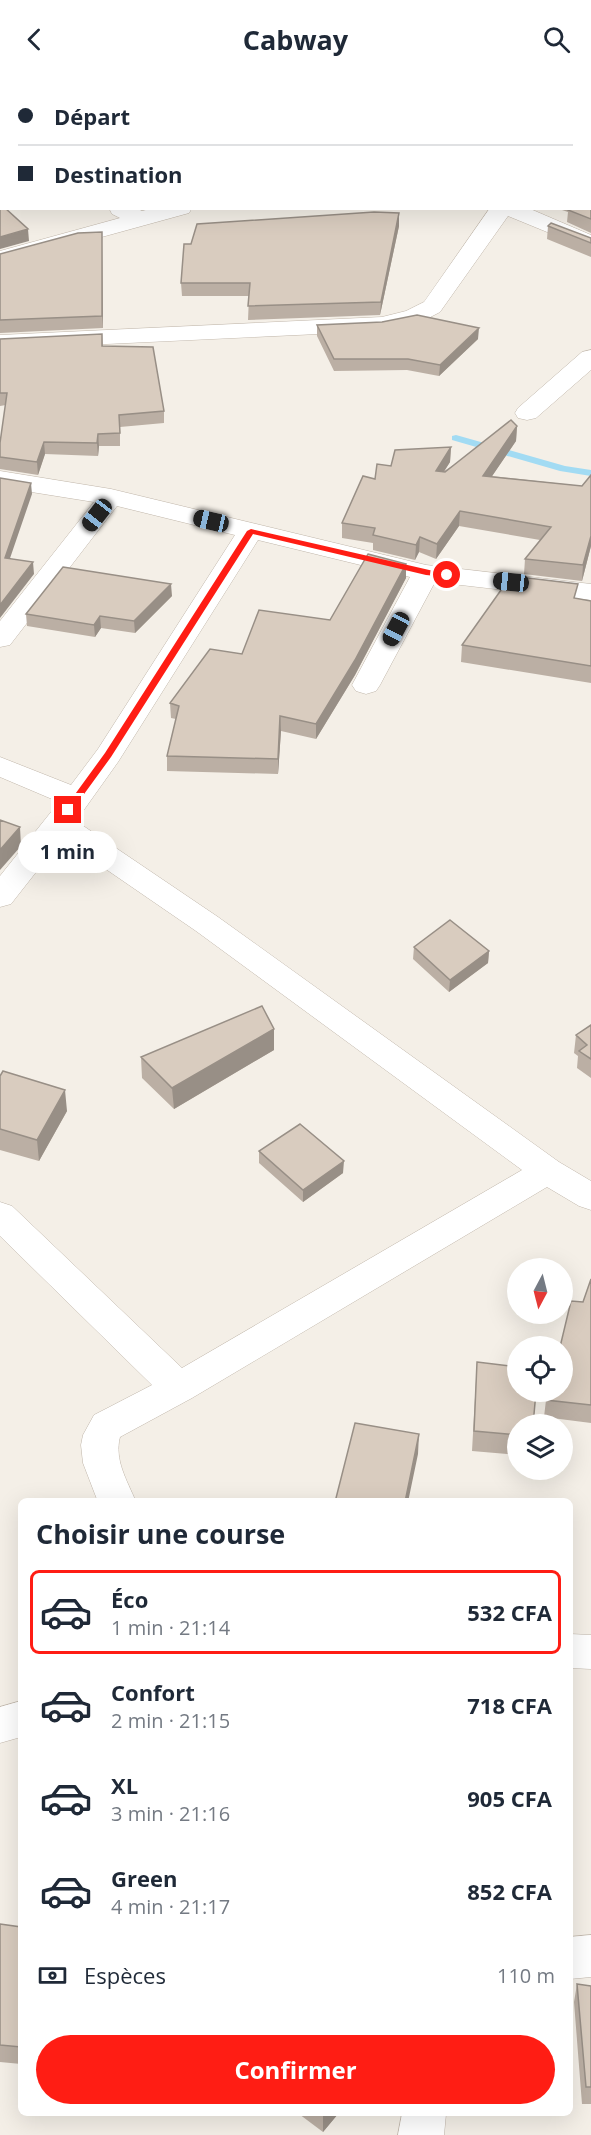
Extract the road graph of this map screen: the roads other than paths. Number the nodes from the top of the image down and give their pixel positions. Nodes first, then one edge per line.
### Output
1 (124, 210) edge
2 (174, 210) edge
3 (501, 210) edge
4 (513, 210) edge
5 (140, 219) junction
6 (591, 243) edge
7 (0, 258) edge
8 (0, 342) edge
9 (591, 357) edge
10 (527, 413) dead end
11 (0, 479) edge
12 (111, 497) junction
13 (251, 531) junction
14 (426, 573) junction
15 (591, 592) edge
16 (0, 639) edge
17 (366, 685) dead end
18 (0, 766) edge
19 (68, 810) junction
20 (0, 897) edge
21 (547, 1171) junction
22 (591, 1197) edge
23 (0, 1215) edge
24 (179, 1388) junction
25 (115, 1498) edge
26 (573, 1651) edge
27 (591, 1652) edge
28 (18, 1720) edge
29 (0, 1725) edge
30 (591, 1956) edge
31 (573, 1958) edge
32 (424, 2116) edge
33 (421, 2135) edge

1 - 5 street
2 - 5 street
3 - 8 street
4 - 6 street
5 - 7 street
9 - 10 street
11 - 12 street
12 - 13 street
12 - 16 street
13 - 14 street
13 - 19 street
14 - 15 street
14 - 17 street
18 - 19 street
19 - 20 street
19 - 21 street
21 - 22 street
21 - 24 street
23 - 24 street
24 - 25 street
26 - 27 street
28 - 29 street
30 - 31 street
32 - 33 street

